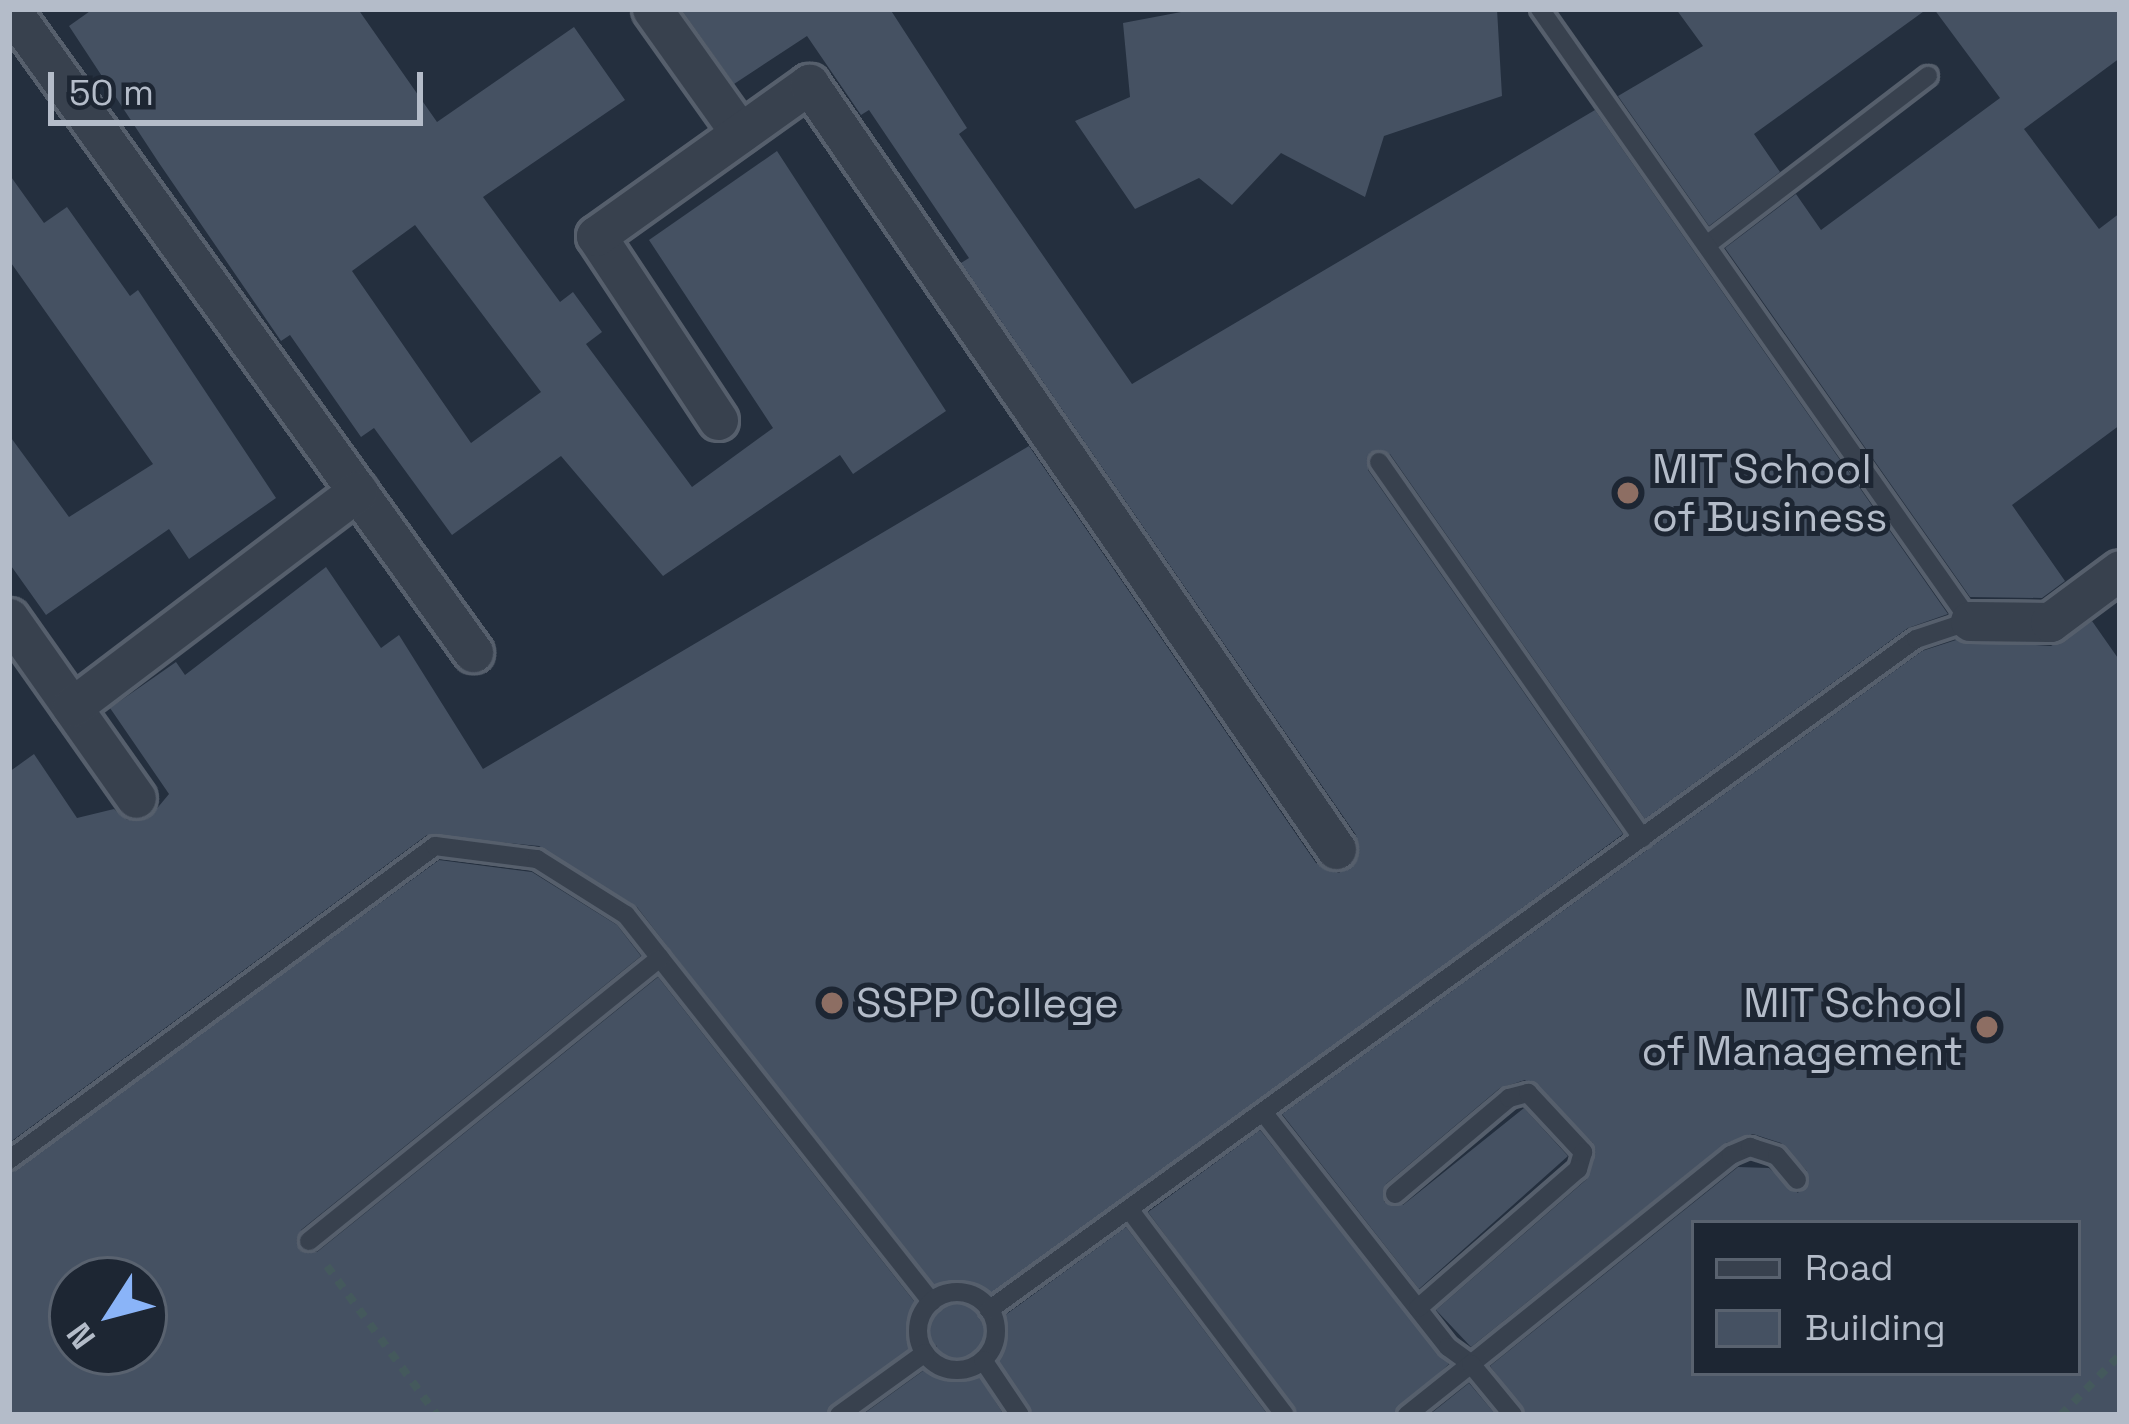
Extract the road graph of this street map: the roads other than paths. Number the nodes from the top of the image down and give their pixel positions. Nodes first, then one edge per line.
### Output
1 (652, 9) edge
2 (1540, 9) edge
3 (19, 19) edge
4 (1928, 76) dead end
5 (740, 133) junction
6 (1708, 244) junction
7 (718, 420) dead end
8 (1379, 462) dead end
9 (358, 491) junction
10 (2120, 570) edge
11 (9, 618) edge
12 (1970, 621) junction
13 (473, 652) dead end
14 (72, 706) junction
15 (136, 797) dead end
16 (1642, 838) junction
17 (1336, 849) dead end
18 (659, 958) junction
19 (1263, 1112) junction
20 (9, 1160) edge
21 (1797, 1180) dead end
22 (1395, 1194) dead end
23 (1129, 1209) junction
24 (309, 1241) road end
25 (932, 1302) junction
26 (1418, 1308) junction
27 (989, 1310) junction
28 (925, 1353) junction
29 (983, 1360) junction
30 (1471, 1364) junction
31 (839, 1415) edge
32 (1020, 1415) edge
33 (1285, 1415) edge
34 (1407, 1415) edge
35 (1513, 1415) edge

1 - 5 street
2 - 6 lane
3 - 9 street
4 - 6 lane
5 - 7 street
5 - 17 street
6 - 12 lane
8 - 16 lane
9 - 13 street
9 - 14 street
10 - 12 street
11 - 14 street
12 - 16 lane
14 - 15 street
16 - 19 lane
18 - 20 lane
18 - 24 lane
18 - 25 lane
19 - 23 lane
19 - 26 lane
21 - 30 lane
22 - 26 lane
23 - 27 lane
23 - 33 lane
25 - 27 lane
25 - 28 lane
26 - 30 lane
27 - 29 lane
28 - 29 lane
28 - 31 lane
29 - 32 lane
30 - 34 lane
30 - 35 lane

